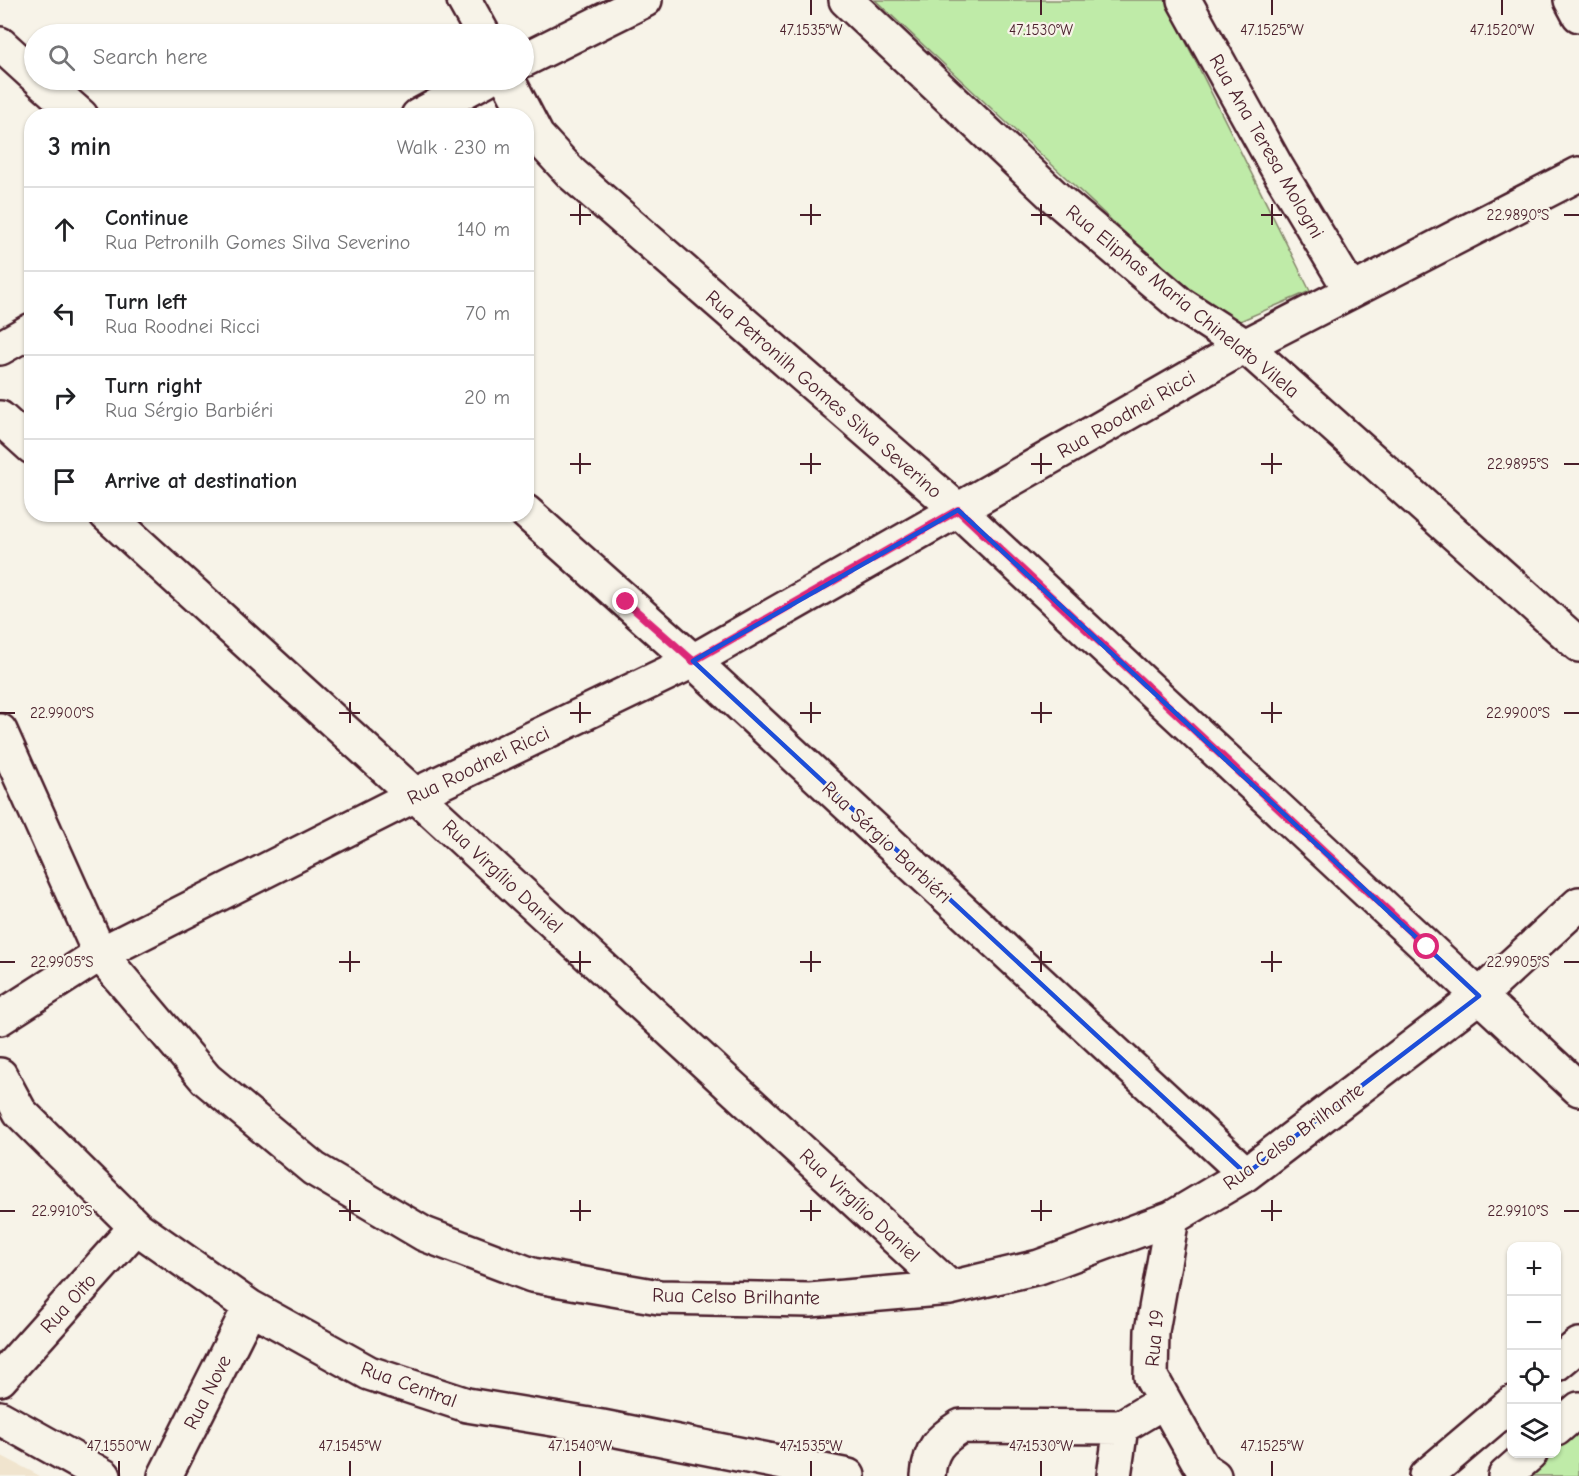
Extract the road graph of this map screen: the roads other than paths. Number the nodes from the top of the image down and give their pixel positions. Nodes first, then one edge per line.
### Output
1 (464, 0) edge
2 (645, 0) edge
3 (846, 0) edge
4 (1184, 0) edge
5 (1571, 0) edge
6 (1579, 15) edge
7 (477, 24) edge
8 (0, 44) edge
9 (534, 55) edge
10 (24, 66) edge
11 (51, 90) edge
12 (466, 90) edge
13 (513, 90) edge
14 (72, 108) edge
15 (433, 108) edge
16 (522, 108) edge
17 (534, 130) edge
18 (1579, 174) edge
19 (1351, 291) junction
20 (24, 334) edge
21 (1245, 346) junction
22 (0, 348) edge
23 (0, 418) edge
24 (24, 440) edge
25 (958, 510) junction
26 (534, 519) edge
27 (115, 522) edge
28 (1579, 645) edge
29 (693, 661) junction
30 (0, 731) edge
31 (415, 795) junction
32 (1579, 904) edge
33 (100, 954) junction
34 (1479, 996) junction
35 (0, 1018) edge
36 (0, 1075) edge
37 (1579, 1089) edge
38 (10, 1121) edge
39 (1246, 1174) junction
40 (1172, 1218) junction
41 (136, 1227) junction
42 (950, 1288) junction
43 (250, 1307) junction
44 (1579, 1345) edge
45 (1561, 1361) edge
46 (0, 1379) edge
47 (1163, 1402) junction
48 (1511, 1404) edge
49 (1579, 1409) edge
50 (0, 1418) edge
51 (1561, 1425) edge
52 (1121, 1427) junction
53 (1525, 1458) edge
54 (104, 1476) edge
55 (165, 1476) edge
56 (849, 1476) edge
57 (928, 1476) edge
58 (1114, 1476) edge
59 (1214, 1476) edge
60 (1426, 1476) edge
61 (1505, 1476) edge

1 - 7 street
2 - 9 street
3 - 21 street, Rua Eliphas Maria Chinelato Vilela
4 - 19 street, Rua Ana Teresa Mologni
5 - 6 street
8 - 10 street
11 - 14 street
12 - 15 street
13 - 16 street, Rua Petronilh Gomes Silva Severino
17 - 25 street, Rua Petronilh Gomes Silva Severino
18 - 19 street, Rua Roodnei Ricci
19 - 21 street, Rua Roodnei Ricci
20 - 22 street
21 - 25 street, Rua Roodnei Ricci
21 - 28 street, Rua Eliphas Maria Chinelato Vilela
23 - 24 street
25 - 29 street, Rua Roodnei Ricci
25 - 34 street, Rua Petronilh Gomes Silva Severino
26 - 29 street, Rua Sérgio Barbiéri
27 - 31 street, Rua Virgílio Daniel
29 - 31 street, Rua Roodnei Ricci
29 - 39 street, Rua Sérgio Barbiéri
30 - 33 street, Rua Celso Brilhante
31 - 33 street, Rua Roodnei Ricci
31 - 42 street, Rua Virgílio Daniel
32 - 34 street, Rua Celso Brilhante
33 - 35 street, Rua Roodnei Ricci
33 - 42 street, Rua Celso Brilhante
34 - 37 street, Rua Petronilh Gomes Silva Severino
34 - 39 street, Rua Celso Brilhante
36 - 38 street, Rua Central
38 - 41 street, Rua Central
39 - 40 street, Rua Celso Brilhante
40 - 42 street, Rua Celso Brilhante
40 - 47 street, Rua 19
41 - 43 street, Rua Central
41 - 46 street, Rua Oito
43 - 55 street, Rua Nove
43 - 56 street, Rua Central
44 - 45 street
47 - 52 street
47 - 59 street, Rua 19
48 - 60 street
49 - 51 street
50 - 54 street
52 - 57 street
52 - 58 street
53 - 61 street

